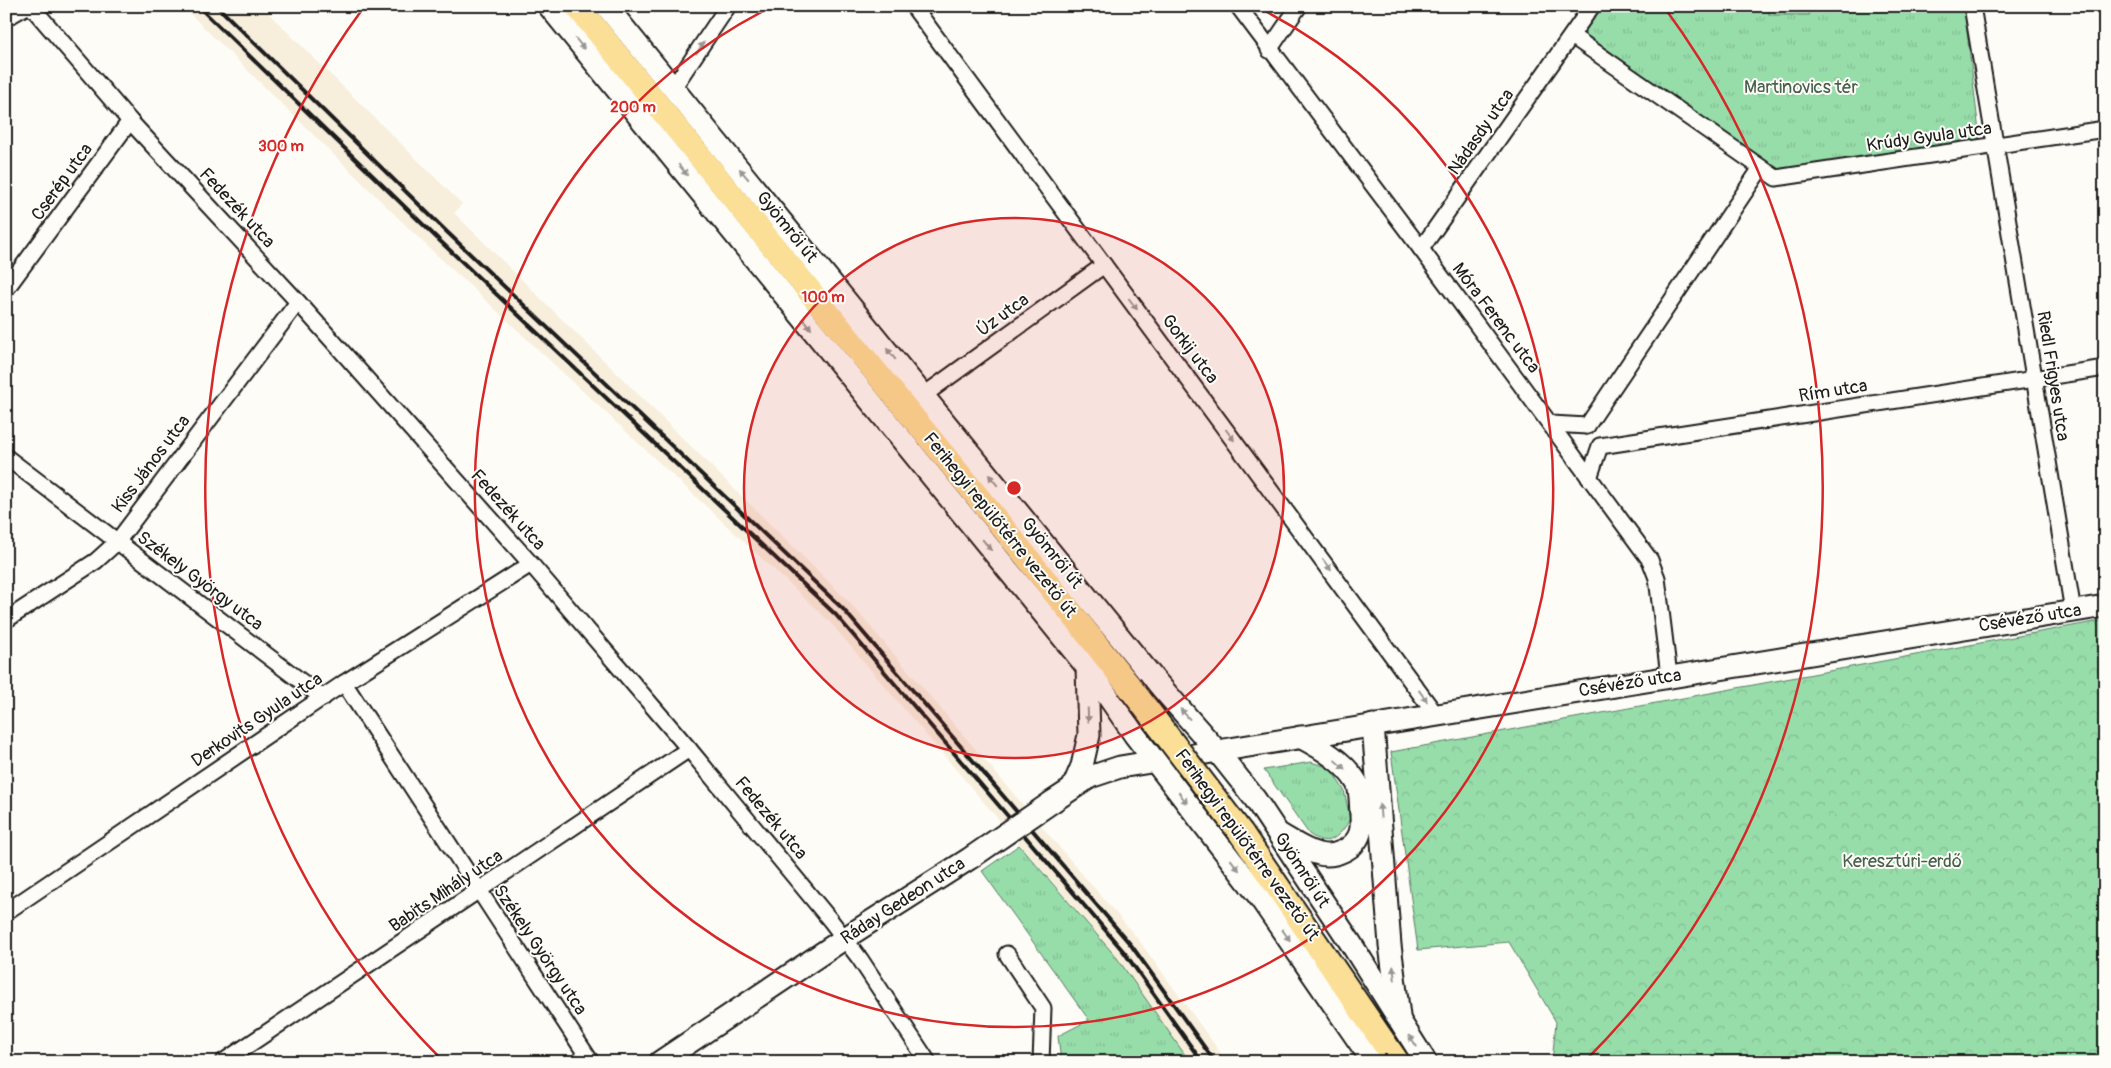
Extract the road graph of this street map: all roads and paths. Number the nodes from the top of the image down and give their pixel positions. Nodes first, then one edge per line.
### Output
1 (29, 6) edge
2 (549, 6) edge
3 (577, 6) edge
4 (606, 6) edge
5 (728, 6) edge
6 (913, 6) edge
7 (1238, 6) edge
8 (1299, 6) edge
9 (1592, 6) edge
10 (1972, 6) edge
11 (6, 18) edge
12 (1572, 36) junction
13 (1269, 50) junction
14 (673, 88) junction
15 (130, 121) junction
16 (2105, 129) edge
17 (1997, 146) junction
18 (1755, 164) junction
19 (1421, 249) junction
20 (1104, 265) junction
21 (6, 289) edge
22 (298, 302) junction
23 (2105, 368) edge
24 (2034, 379) junction
25 (924, 395) junction
26 (1552, 424) junction
27 (1587, 426) junction
28 (1600, 446) junction
29 (6, 457) edge
30 (1590, 478) junction
31 (117, 542) junction
32 (531, 564) junction
33 (2105, 606) edge
34 (2073, 611) junction
35 (6, 620) edge
36 (1089, 669) junction
37 (1670, 676) junction
38 (1153, 678) junction
39 (344, 683) junction
40 (323, 698) junction
41 (1436, 715) junction
42 (1373, 725) junction
43 (1300, 737) junction
44 (689, 749) junction
45 (1217, 750) junction
46 (1155, 760) junction
47 (1073, 787) junction
48 (1254, 800) junction
49 (1278, 833) junction
50 (1211, 835) junction
51 (479, 892) junction
52 (6, 912) edge
53 (845, 938) junction
54 (1006, 954) dead end
55 (1399, 1022) junction
56 (223, 1062) edge
57 (592, 1062) edge
58 (660, 1062) edge
59 (928, 1062) edge
60 (1041, 1062) edge
61 (1373, 1062) edge
62 (1398, 1062) edge
63 (1426, 1062) edge

1 - 11 street
1 - 15 street, Fedezék utca
2 -> 36 street
3 - 62 main road, Ferihegyi repülőtérre vezető út, bridge
4 - 14 street, Gyömrői út
14 -> 5 street
6 - 20 street, Gorkij utca
7 - 13 street, Móra Ferenc utca
8 - 13 street
9 - 12 street
10 - 17 street
12 - 18 street
12 - 19 street, Nádasdy utca
13 - 19 street, Móra Ferenc utca
25 -> 14 street, Gyömrői út
15 - 21 street, Cserép utca
15 - 22 street, Fedezék utca
16 - 17 street, Krúdy Gyula utca
17 - 18 street, Krúdy Gyula utca
17 - 24 street, Riedl Frigyes utca
18 - 27 street
19 - 26 street, Móra Ferenc utca
20 - 25 street, Úz utca
20 -> 41 street, Gorkij utca
22 - 31 street, Kiss János utca
22 - 32 street, Fedezék utca
23 - 24 street, Rím utca
24 - 28 street, Rím utca
24 - 34 street, Riedl Frigyes utca
38 -> 25 street, Gyömrői út
26 - 27 street
26 - 30 street, Móra Ferenc utca
27 - 28 street
28 - 30 street
29 - 31 street, Székely György utca
30 - 37 street, Móra Ferenc utca
31 - 35 street, Kiss János utca
31 - 40 street, Székely György utca
32 - 39 street, Derkovits Gyula utca
32 - 44 street, Fedezék utca
33 - 34 street, Csévéző utca
34 - 37 street, Csévéző utca
36 - 38 street
36 - 46 street
36 -> 47 street
37 - 41 street, Csévéző utca
45 -> 38 street, Gyömrői út
39 - 40 street, Derkovits Gyula utca
39 - 51 street, Székely György utca
40 - 52 street, Derkovits Gyula utca
41 - 42 street, Csévéző utca
42 - 43 street, Csévéző utca
55 -> 42 street, Gyömrői út
43 - 45 street, Csévéző utca
43 -> 49 street
44 - 51 street, Babits Mihály utca
44 - 53 street, Fedezék utca
45 - 46 street, Csévéző utca
45 - 48 street, Gyömrői út
46 - 47 street, Ráday Gedeon utca
46 -> 50 street
47 - 53 street, Ráday Gedeon utca, bridge
48 - 49 street, Gyömrői út
48 - 50 street
49 - 55 street, Gyömrői út
50 -> 61 street
51 - 56 street, Babits Mihály utca
51 - 57 street, Székely György utca
53 - 58 street, Ráday Gedeon utca
53 - 59 street, Fedezék utca
54 - 60 street
63 -> 55 street, Gyömrői út

